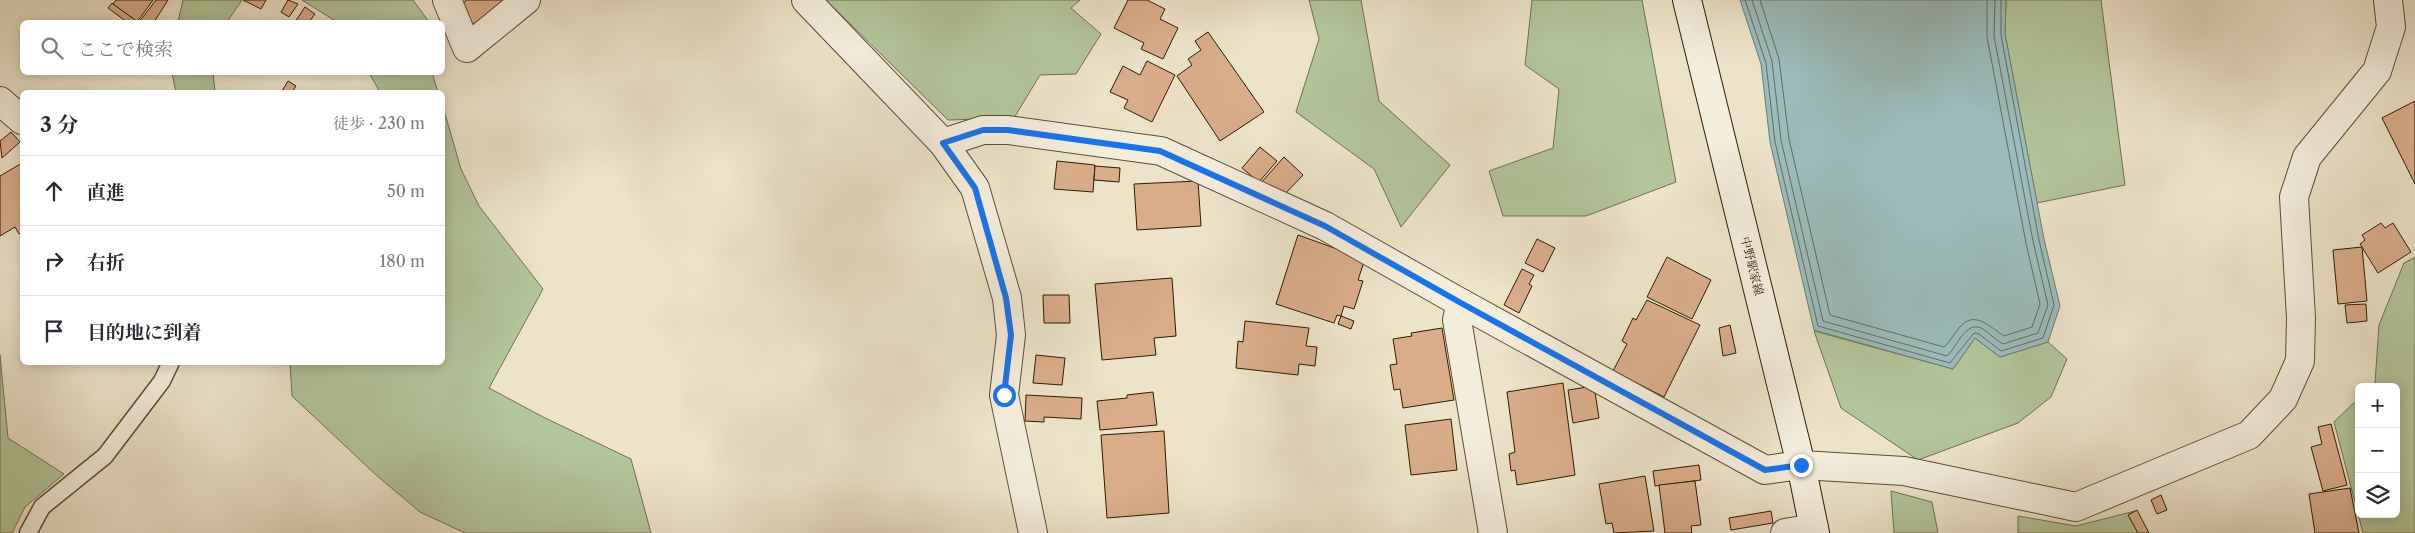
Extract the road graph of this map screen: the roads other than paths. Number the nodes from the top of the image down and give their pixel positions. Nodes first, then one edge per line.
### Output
1 (447, 0) edge
2 (526, 0) edge
3 (806, 0) edge
4 (1687, 0) edge
5 (2388, 0) edge
6 (0, 101) edge
7 (20, 118) edge
8 (943, 143) junction
9 (1461, 303) junction
10 (170, 365) edge
11 (1801, 465) junction
12 (1815, 530) edge
13 (28, 533) edge
14 (1033, 533) edge
15 (1493, 533) edge
16 (1785, 533) edge

1 - 2 street
3 - 8 street
4 - 11 street, 中野駅家線
5 - 11 street
6 - 7 street
8 - 9 street
8 - 14 street
9 - 11 street
9 - 15 street
10 - 13 lane
11 - 12 street, 中野駅家線
12 - 16 street

